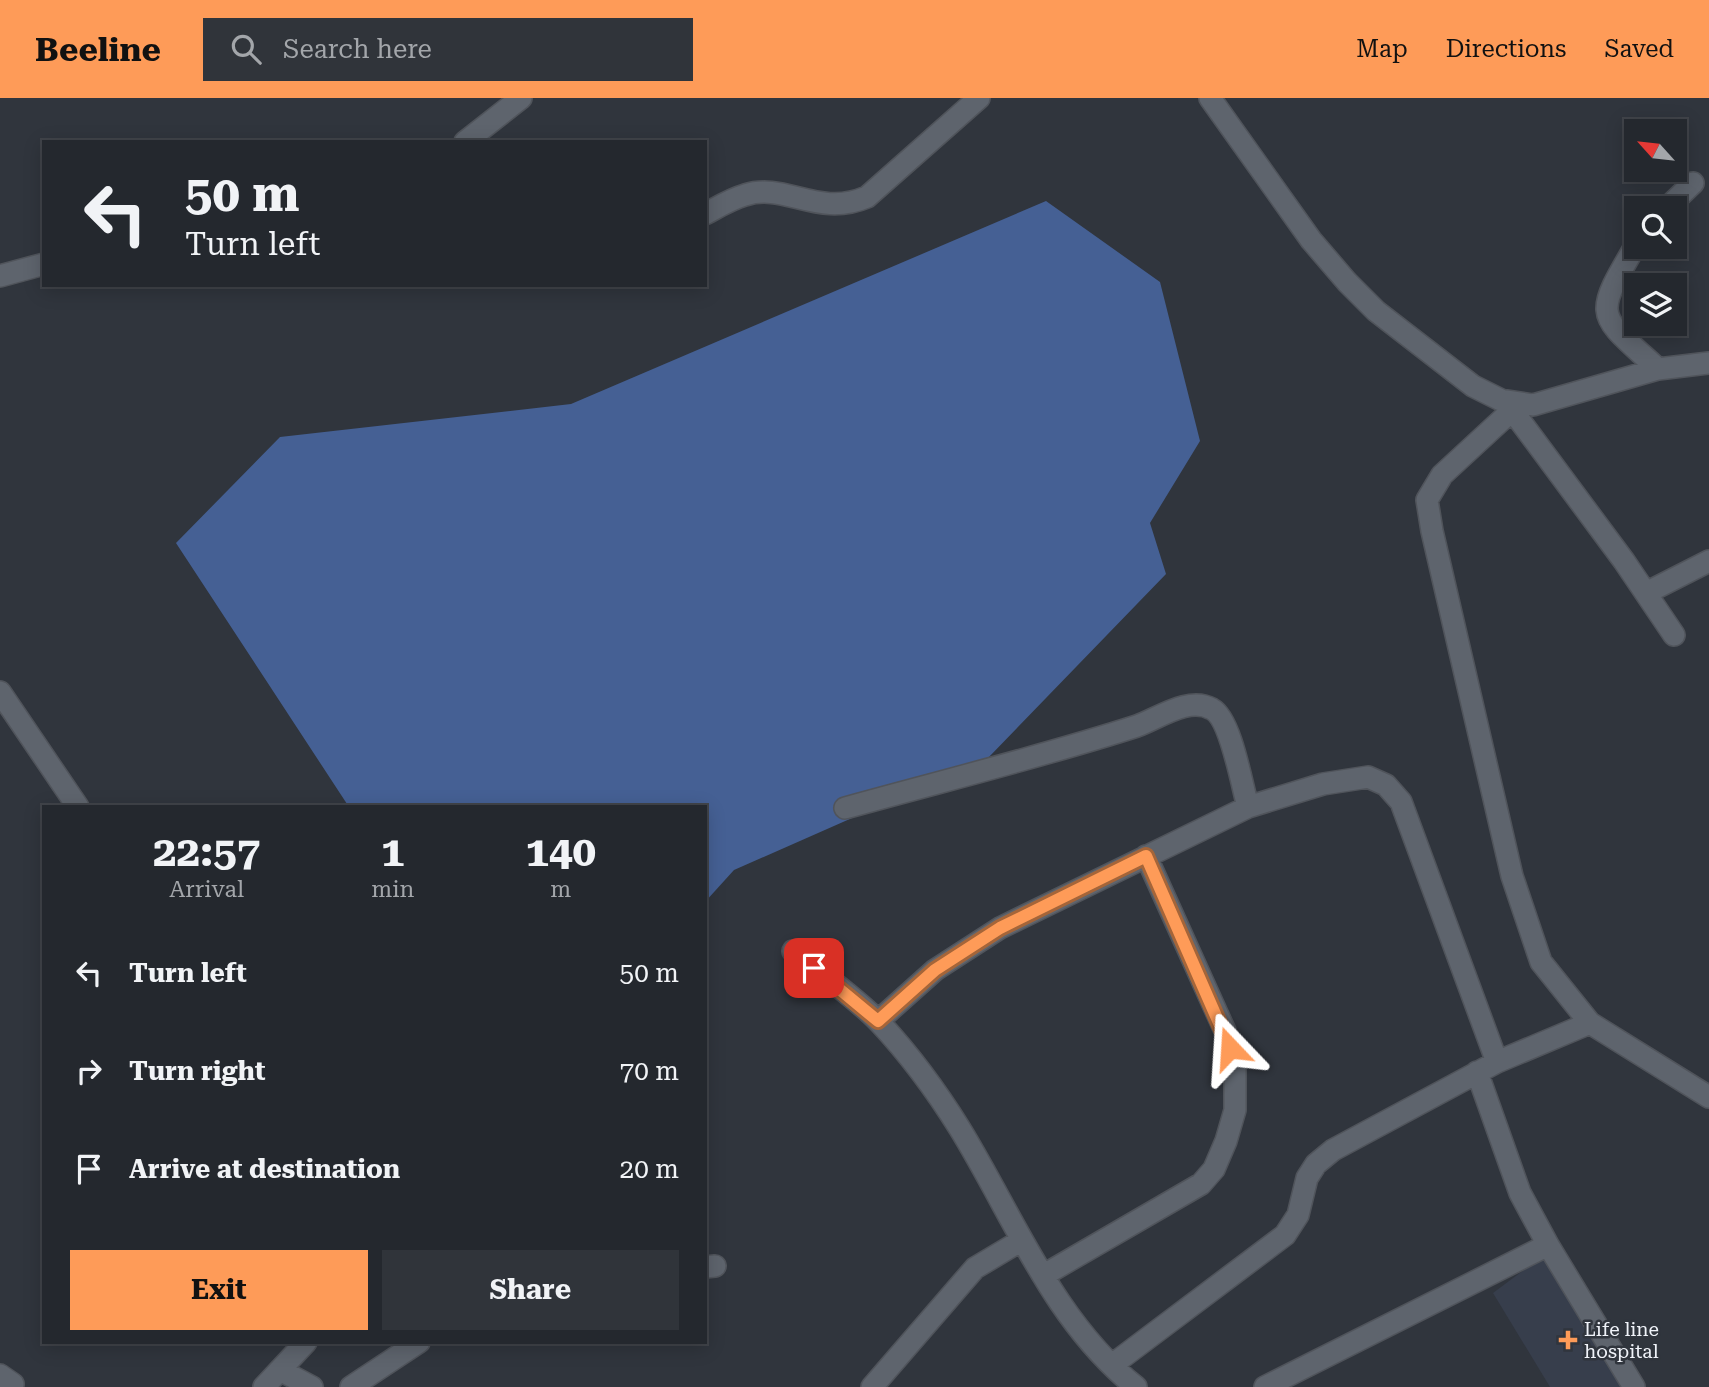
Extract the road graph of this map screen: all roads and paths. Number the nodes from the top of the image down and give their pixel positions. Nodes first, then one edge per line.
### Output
1 (520, 98) edge
2 (979, 98) edge
3 (1210, 98) edge
4 (468, 140) edge
5 (1693, 183) dead end
6 (1679, 196) edge
7 (707, 213) edge
8 (1628, 259) edge
9 (42, 265) edge
10 (0, 276) edge
11 (1709, 363) edge
12 (1658, 369) junction
13 (1516, 407) junction
14 (1709, 561) edge
15 (1646, 593) junction
16 (1674, 635) dead end
17 (0, 692) edge
18 (77, 805) edge
19 (1248, 807) junction
20 (845, 808) dead end
21 (1146, 856) junction
22 (793, 951) dead end
23 (878, 1021) junction
24 (1590, 1023) junction
25 (1497, 1062) junction
26 (1478, 1072) junction
27 (1709, 1097) edge
28 (1022, 1240) junction
29 (1548, 1245) junction
30 (1044, 1275) junction
31 (304, 1344) edge
32 (416, 1344) edge
33 (1112, 1365) junction
34 (280, 1370) junction
35 (264, 1387) edge
36 (313, 1387) edge
37 (351, 1387) edge
38 (872, 1387) edge
39 (1136, 1387) edge
40 (1265, 1387) edge
41 (1634, 1387) edge

1 - 4 street
2 - 7 street
3 - 13 street
5 - 6 street
8 - 12 street
9 - 10 street
11 - 12 street
12 - 13 street
13 - 15 street
13 - 24 street
14 - 15 street
15 - 16 street
17 - 18 street
19 - 20 street
19 - 21 street
19 - 25 street
21 - 23 street
21 - 30 street
22 - 23 street
23 - 28 street
24 - 25 street
24 - 27 street
25 - 26 street
26 - 29 street
26 - 33 street
28 - 30 street
28 - 38 street
29 - 40 street
29 - 41 street
30 - 33 street
31 - 34 street
32 - 37 street
33 - 39 street
34 - 35 street
34 - 36 street

